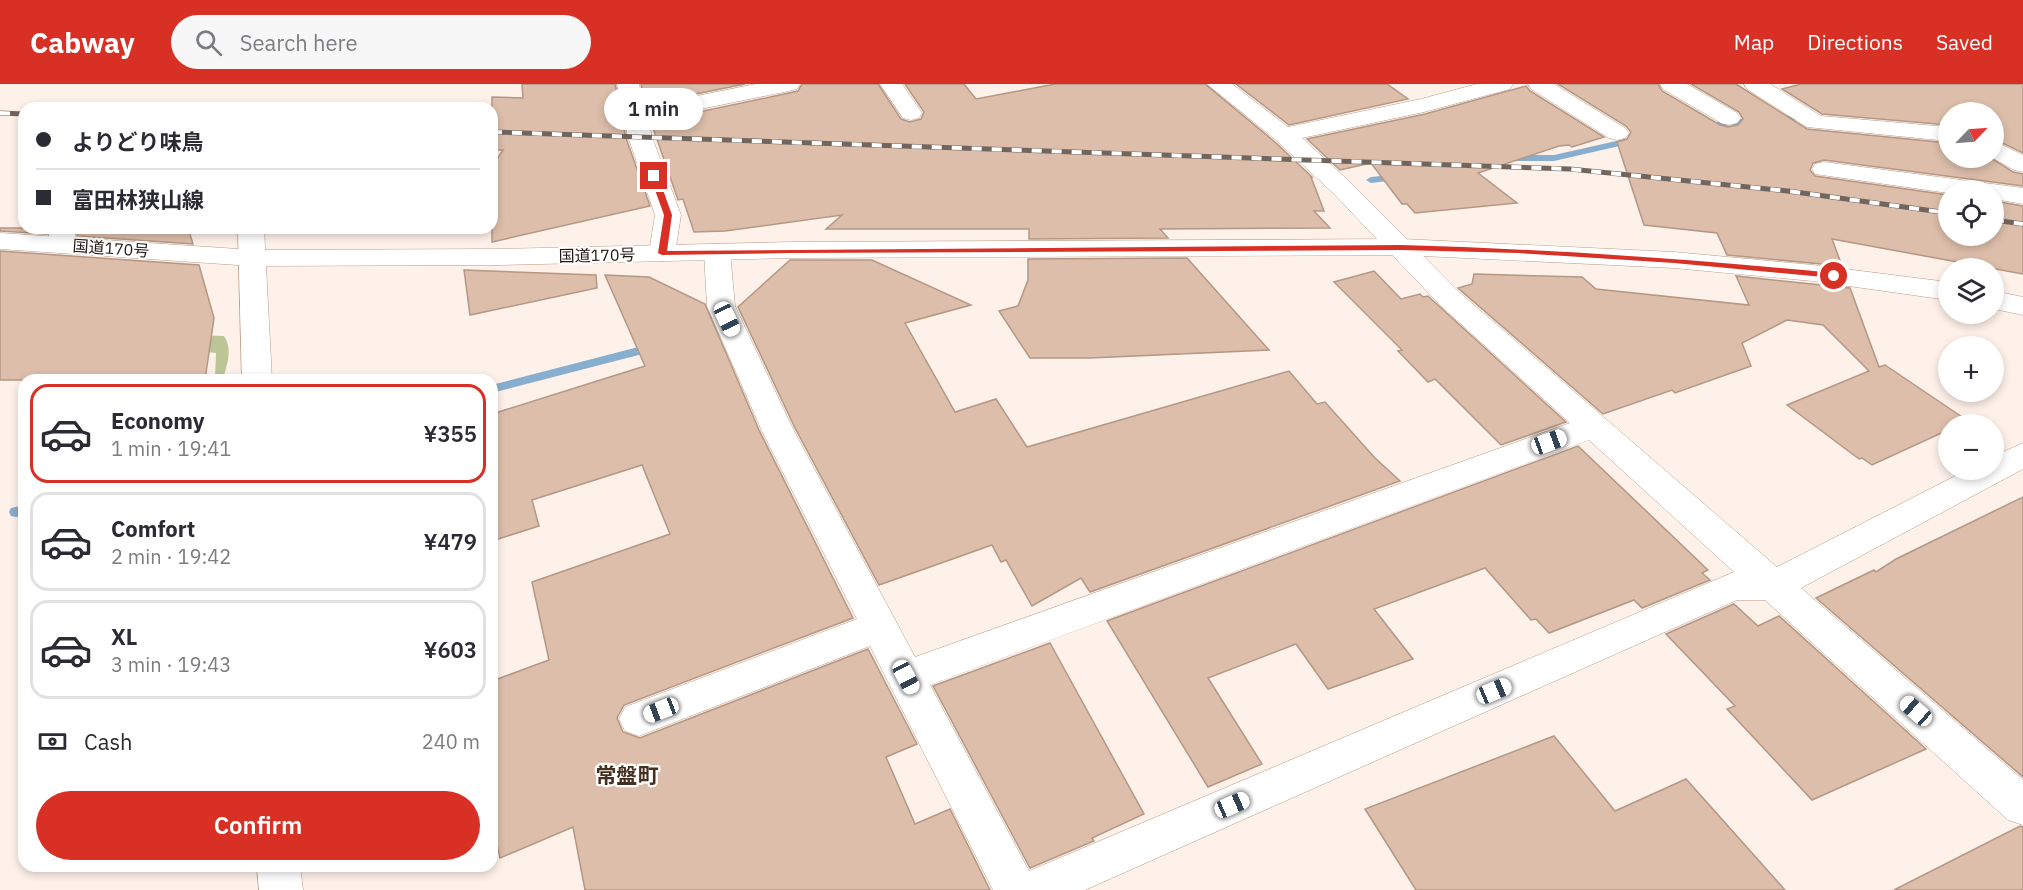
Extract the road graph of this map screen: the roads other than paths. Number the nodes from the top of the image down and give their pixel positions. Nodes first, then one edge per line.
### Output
1 (628, 84) edge
2 (789, 84) edge
3 (891, 84) edge
4 (1218, 84) edge
5 (1502, 84) edge
6 (1539, 84) edge
7 (1671, 84) edge
8 (1755, 84) edge
9 (911, 113) dead end
10 (637, 115) junction
11 (1729, 117) dead end
12 (1938, 133) edge
13 (1617, 134) dead end
14 (1284, 135) junction
15 (2004, 154) edge
16 (2023, 165) edge
17 (1824, 169) dead end
18 (1938, 184) edge
19 (2004, 193) edge
20 (2023, 196) edge
21 (251, 234) edge
22 (62, 236) edge
23 (0, 241) edge
24 (1401, 247) junction
25 (717, 252) junction
26 (662, 253) junction
27 (253, 258) junction
28 (1938, 290) edge
29 (2004, 302) edge
30 (2023, 306) edge
31 (257, 374) edge
32 (1594, 426) junction
33 (2023, 455) edge
34 (1773, 585) junction
35 (881, 626) junction
36 (906, 677) junction
37 (639, 719) dead end
38 (2023, 806) edge
39 (279, 872) edge
40 (280, 890) edge
41 (1016, 890) edge
42 (1035, 890) edge

1 - 10 main road
2 - 10 main road
3 - 9 main road
4 - 14 main road
5 - 14 main road
6 - 13 main road
7 - 11 main road
8 - 12 main road
10 - 26 main road
14 - 24 main road
15 - 16 main road
17 - 18 main road
19 - 20 main road
21 - 27 main road
22 - 23 main road, 国道170号
22 - 27 main road, 国道170号
24 - 25 main road, 国道170号
24 - 28 main road, 国道170号
24 - 32 main road
25 - 26 main road, 国道170号
25 - 35 main road
26 - 27 main road, 国道170号
27 - 31 main road
29 - 30 main road
32 - 34 main road
32 - 36 main road
33 - 34 main road
34 - 38 main road
34 - 42 main road
35 - 36 main road
35 - 37 main road
36 - 41 main road
39 - 40 main road

